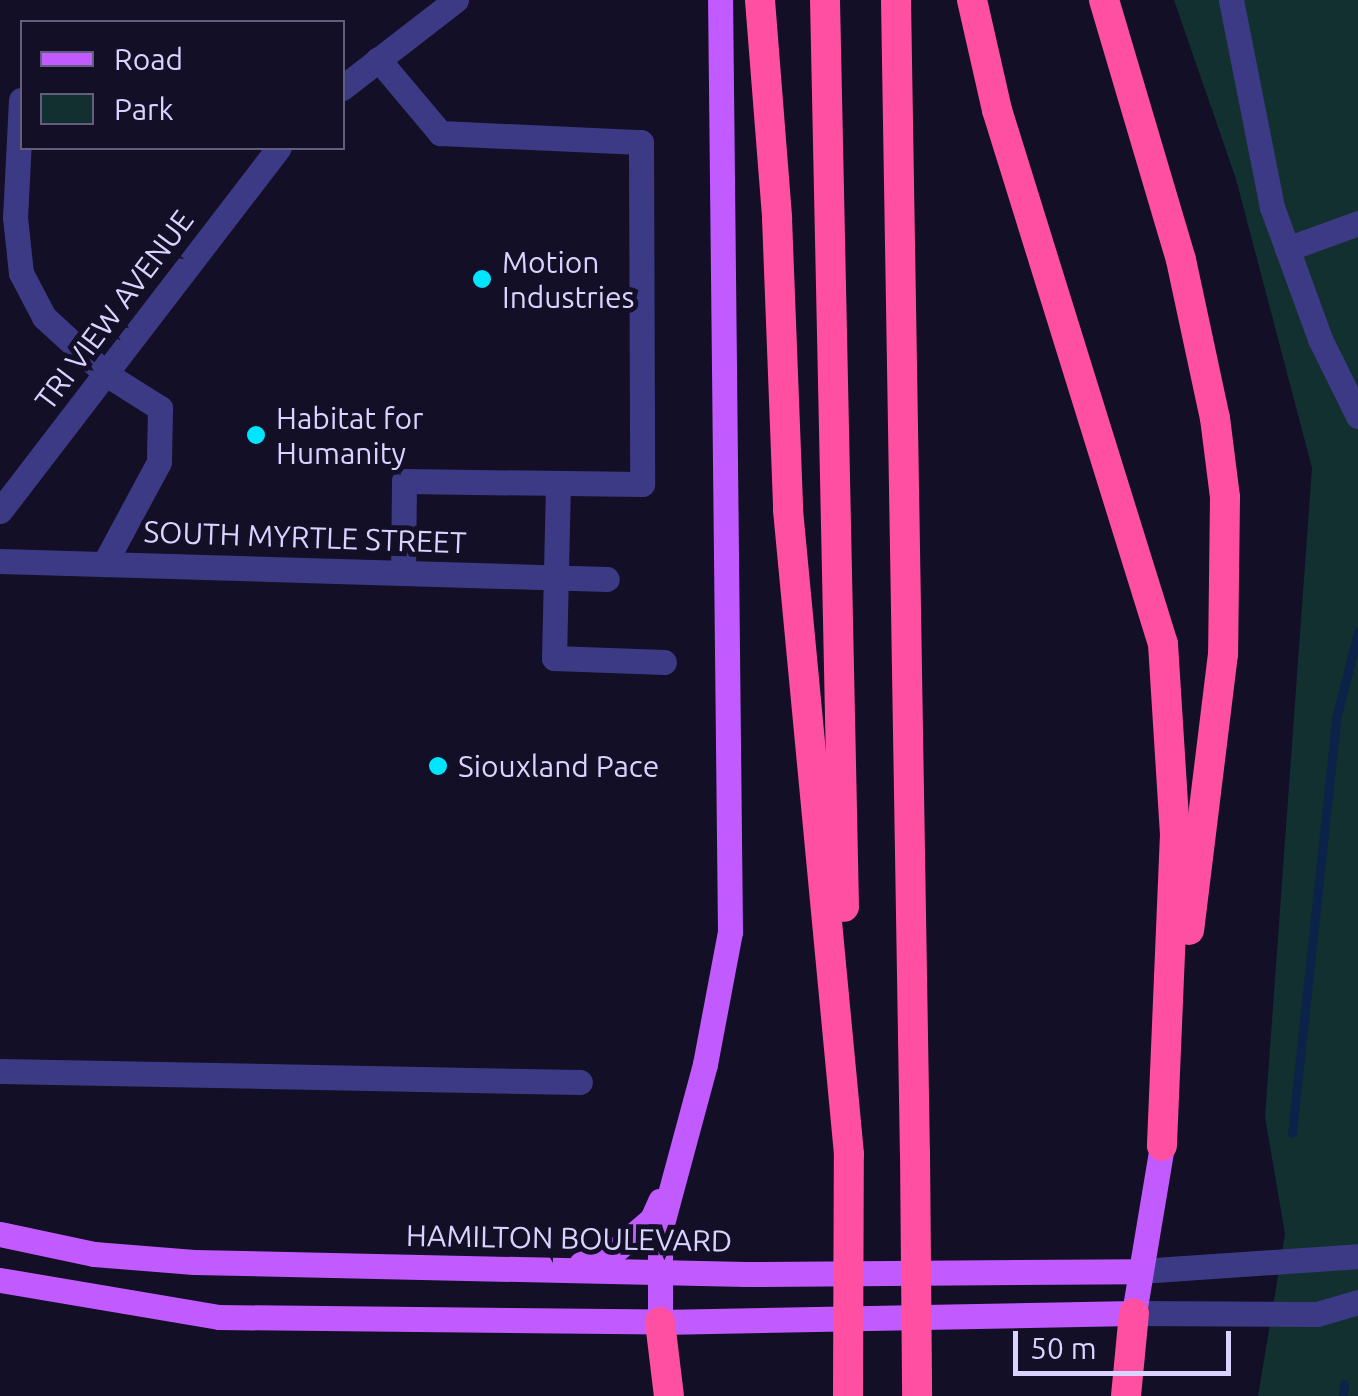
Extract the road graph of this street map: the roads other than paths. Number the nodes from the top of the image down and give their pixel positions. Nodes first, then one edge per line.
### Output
1 (456, 0) edge
2 (720, 0) edge
3 (760, 0) edge
4 (825, 0) edge
5 (896, 0) edge
6 (972, 0) edge
7 (1104, 0) edge
8 (1231, 0) edge
9 (378, 59) junction
10 (345, 86) edge
11 (20, 120) edge
12 (277, 150) edge
13 (1358, 223) edge
14 (1288, 248) junction
15 (106, 374) junction
16 (1358, 416) edge
17 (558, 483) junction
18 (0, 512) edge
19 (0, 561) edge
20 (104, 564) junction
21 (403, 573) junction
22 (555, 577) junction
23 (607, 579) dead end
24 (664, 662) dead end
25 (0, 1071) edge
26 (580, 1082) dead end
27 (1162, 1146) junction
28 (682, 1151) junction
29 (850, 1154) junction
30 (0, 1234) edge
31 (1358, 1256) edge
32 (560, 1270) junction
33 (1140, 1271) junction
34 (659, 1272) junction
35 (0, 1280) edge
36 (1358, 1302) edge
37 (1134, 1313) junction
38 (660, 1322) junction
39 (669, 1396) edge
40 (848, 1396) edge
41 (917, 1396) edge
42 (1126, 1396) edge

1 - 9 street
2 - 28 main road
3 - 29 highway
4 - 29 highway
5 - 41 highway, bridge
6 - 27 highway
7 - 27 highway
8 - 14 street
9 - 10 street
9 - 17 street
11 - 15 street
12 - 15 street, TRI VIEW AVENUE
13 - 14 street
14 - 16 street
15 - 18 street, TRI VIEW AVENUE
15 - 20 street
17 - 21 street
17 - 22 street
19 - 20 street, SOUTH MYRTLE STREET
20 - 21 street, SOUTH MYRTLE STREET
21 - 22 street, SOUTH MYRTLE STREET
22 - 23 street, SOUTH MYRTLE STREET
22 - 24 street
25 - 26 street
27 - 33 main road
28 - 32 main road
28 - 34 main road
29 - 40 highway, bridge
30 - 32 main road, HAMILTON BOULEVARD
31 - 33 street
32 - 34 main road, HAMILTON BOULEVARD
33 - 34 main road, HAMILTON BOULEVARD
33 - 37 main road
34 - 38 main road
35 - 38 main road
36 - 37 street
37 - 38 main road
37 - 42 highway
38 - 39 highway

